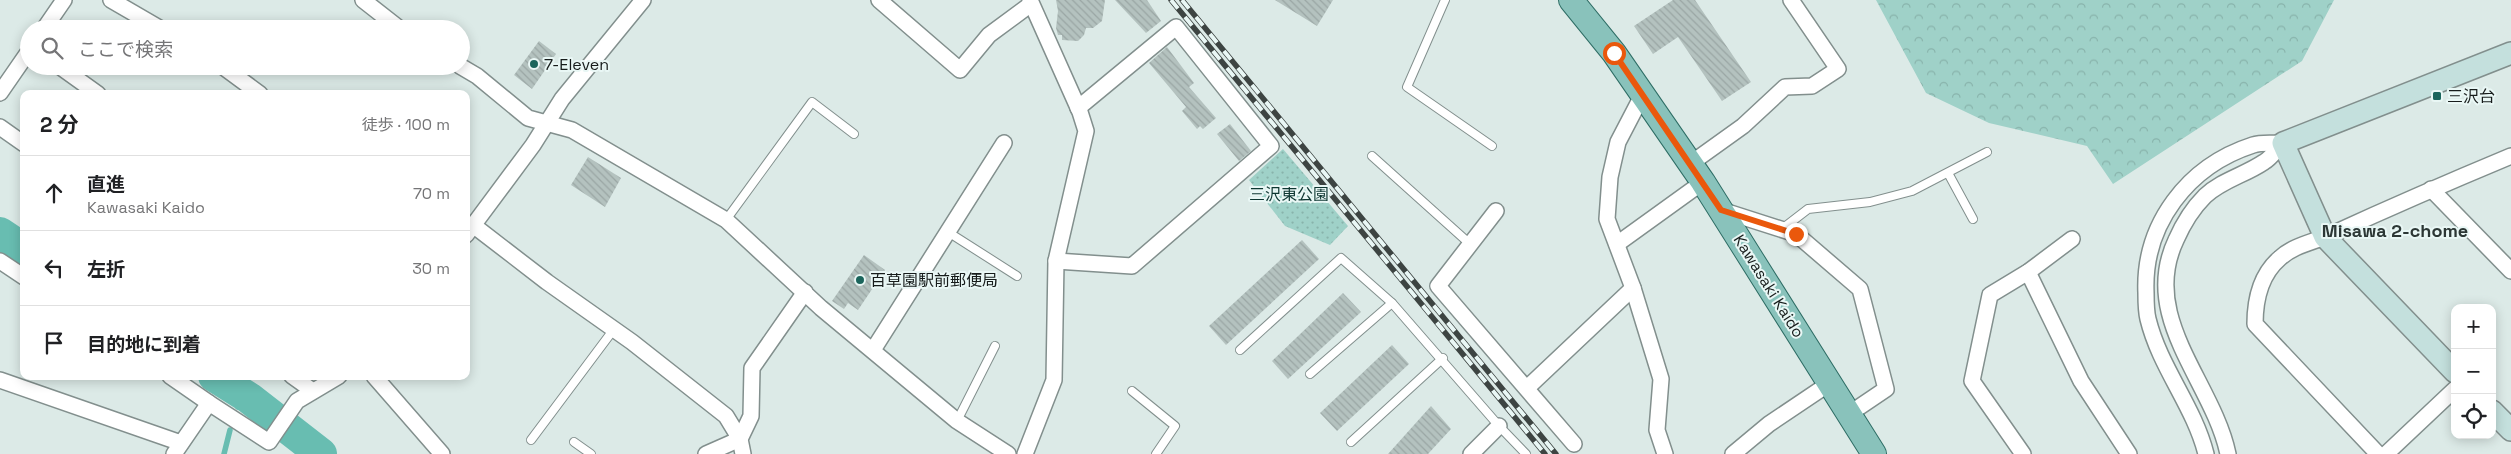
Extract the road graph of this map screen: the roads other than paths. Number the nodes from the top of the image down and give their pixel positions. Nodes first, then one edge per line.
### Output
1 (64, 0) edge
2 (111, 0) edge
3 (363, 0) edge
4 (879, 0) edge
5 (1445, 0) edge
6 (1791, 0) edge
7 (641, 1) edge
8 (1030, 2) edge
9 (1578, 2) edge
10 (50, 20) edge
11 (145, 20) edge
12 (389, 20) edge
13 (2511, 53) edge
14 (20, 64) edge
15 (470, 72) edge
16 (72, 75) edge
17 (234, 75) edge
18 (92, 90) edge
19 (255, 90) edge
20 (0, 93) edge
21 (1643, 94) junction
22 (1078, 108) junction
23 (547, 123) junction
24 (0, 127) edge
25 (854, 134) dead end
26 (20, 141) edge
27 (1004, 143) dead end
28 (2283, 143) junction
29 (1492, 146) dead end
30 (1987, 152) dead end
31 (1372, 156) dead end
32 (2511, 156) edge
33 (1948, 172) junction
34 (1697, 173) junction
35 (2431, 189) junction
36 (1721, 210) junction
37 (1496, 211) dead end
38 (1973, 219) dead end
39 (726, 220) junction
40 (470, 229) edge
41 (1782, 229) junction
42 (470, 231) edge
43 (948, 232) junction
44 (2325, 237) junction
45 (2072, 239) dead end
46 (1470, 244) junction
47 (1617, 244) junction
48 (0, 261) edge
49 (1056, 261) junction
50 (2511, 271) edge
51 (2028, 272) junction
52 (20, 274) edge
53 (1018, 276) dead end
54 (1633, 288) junction
55 (805, 292) junction
56 (1392, 303) junction
57 (614, 329) junction
58 (995, 346) dead end
59 (873, 350) junction
60 (1240, 350) dead end
61 (1442, 358) junction
62 (2451, 368) edge
63 (1310, 374) dead end
64 (0, 380) edge
65 (176, 380) edge
66 (298, 380) edge
67 (332, 380) edge
68 (377, 380) edge
69 (1830, 383) junction
70 (1527, 388) junction
71 (313, 391) junction
72 (1132, 391) dead end
73 (2451, 393) edge
74 (210, 403) junction
75 (1849, 414) junction
76 (2496, 415) edge
77 (957, 421) junction
78 (1499, 426) junction
79 (2511, 430) edge
80 (531, 440) dead end
81 (574, 442) dead end
82 (1351, 442) dead end
83 (1574, 444) dead end
84 (742, 447) edge
85 (178, 448) edge
86 (442, 454) edge
87 (591, 454) edge
88 (706, 454) edge
89 (1008, 454) edge
90 (1025, 454) edge
91 (1156, 454) edge
92 (1471, 454) edge
93 (1526, 454) edge
94 (1665, 454) edge
95 (1733, 454) edge
96 (1874, 454) edge
97 (2023, 454) edge
98 (2129, 454) edge
99 (2206, 454) edge
100 (2228, 454) edge
101 (2378, 454) edge
102 (2386, 454) edge

1 - 10 street
2 - 11 street
3 - 12 street
4 - 8 street
5 - 29 lane
6 - 34 street
7 - 23 street
8 - 22 street
9 - 21 main road, Kawasaki Kaido
13 - 28 street
14 - 20 street
15 - 23 street
16 - 18 street
17 - 19 street
21 - 34 main road, Kawasaki Kaido
21 - 47 street
22 - 49 street
22 - 49 street
23 - 39 street
23 - 40 street
24 - 26 street
25 - 39 lane
27 - 43 street
28 - 44 street
28 - 99 street
28 - 100 street
30 - 33 lane
31 - 46 lane
32 - 35 street
33 - 38 lane
33 - 41 lane
34 - 36 main road, Kawasaki Kaido
34 - 47 street
35 - 44 street
35 - 50 street
36 - 41 street
36 - 69 main road, Kawasaki Kaido
37 - 46 street
39 - 55 street
41 - 75 street
42 - 57 street
43 - 53 lane
43 - 59 street
44 - 62 street
44 - 101 street
45 - 51 street
46 - 70 street
47 - 54 street
48 - 52 street
49 - 90 street
51 - 97 street
51 - 98 street
54 - 70 street
54 - 94 street
55 - 59 street
55 - 84 street
56 - 60 lane
56 - 61 lane
56 - 63 lane
57 - 80 lane
57 - 84 street
58 - 77 lane
59 - 77 street
61 - 78 lane
61 - 82 lane
64 - 85 street
65 - 74 street
66 - 71 street
67 - 71 street
68 - 86 street
69 - 75 main road, Kawasaki Kaido
69 - 95 street
70 - 83 street
71 - 74 street
72 - 91 lane
73 - 102 street
74 - 85 street
75 - 96 main road, Kawasaki Kaido
76 - 79 street
77 - 89 street
78 - 92 street
78 - 93 lane
81 - 87 lane
84 - 88 street

